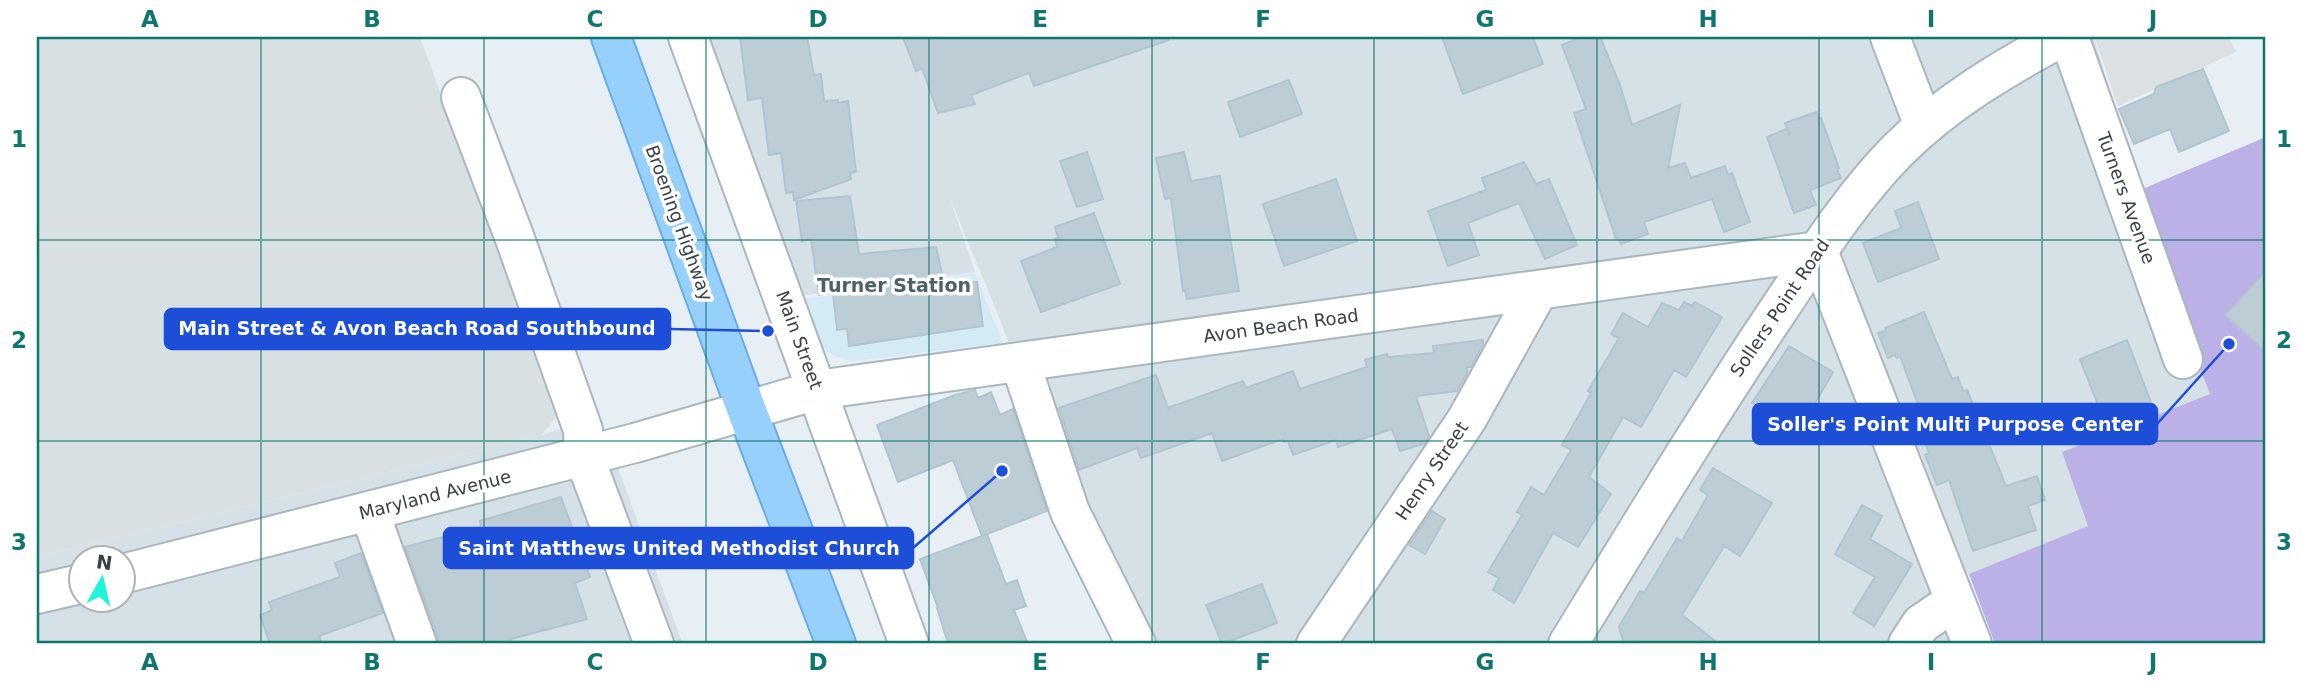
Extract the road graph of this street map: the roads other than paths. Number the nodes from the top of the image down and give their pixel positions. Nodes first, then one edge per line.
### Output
1 (611, 37) edge
2 (688, 37) edge
3 (1889, 37) edge
4 (2062, 37) edge
5 (2069, 37) edge
6 (461, 97) dead end
7 (1924, 127) junction
8 (1818, 251) junction
9 (1538, 292) junction
10 (2183, 359) dead end
11 (1020, 362) junction
12 (817, 390) junction
13 (747, 411) junction
14 (584, 456) junction
15 (369, 512) junction
16 (136, 570) edge
17 (66, 587) edge
18 (37, 594) edge
19 (1955, 601) junction
20 (417, 644) edge
21 (654, 644) edge
22 (836, 644) edge
23 (909, 644) edge
24 (1136, 644) edge
25 (1316, 644) edge
26 (1568, 644) edge
27 (1908, 644) edge
28 (1972, 644) edge

1 - 13 main road, Broening Highway
2 - 12 street, Main Street
3 - 7 street
4 - 7 street, Sollers Point Road
5 - 10 street, Turners Avenue
6 - 14 street
7 - 8 street, Sollers Point Road
8 - 9 street, Avon Beach Road
8 - 19 street
8 - 26 street, Sollers Point Road
9 - 11 street, Avon Beach Road
9 - 25 street, Henry Street
11 - 12 street, Avon Beach Road
11 - 24 street
12 - 13 street, Avon Beach Road
12 - 23 street, Main Street
13 - 14 street, Maryland Avenue
13 - 22 main road, Broening Highway
14 - 15 street, Maryland Avenue
14 - 21 street
15 - 16 street, Maryland Avenue
15 - 20 street
17 - 18 street
19 - 27 street
19 - 28 street

